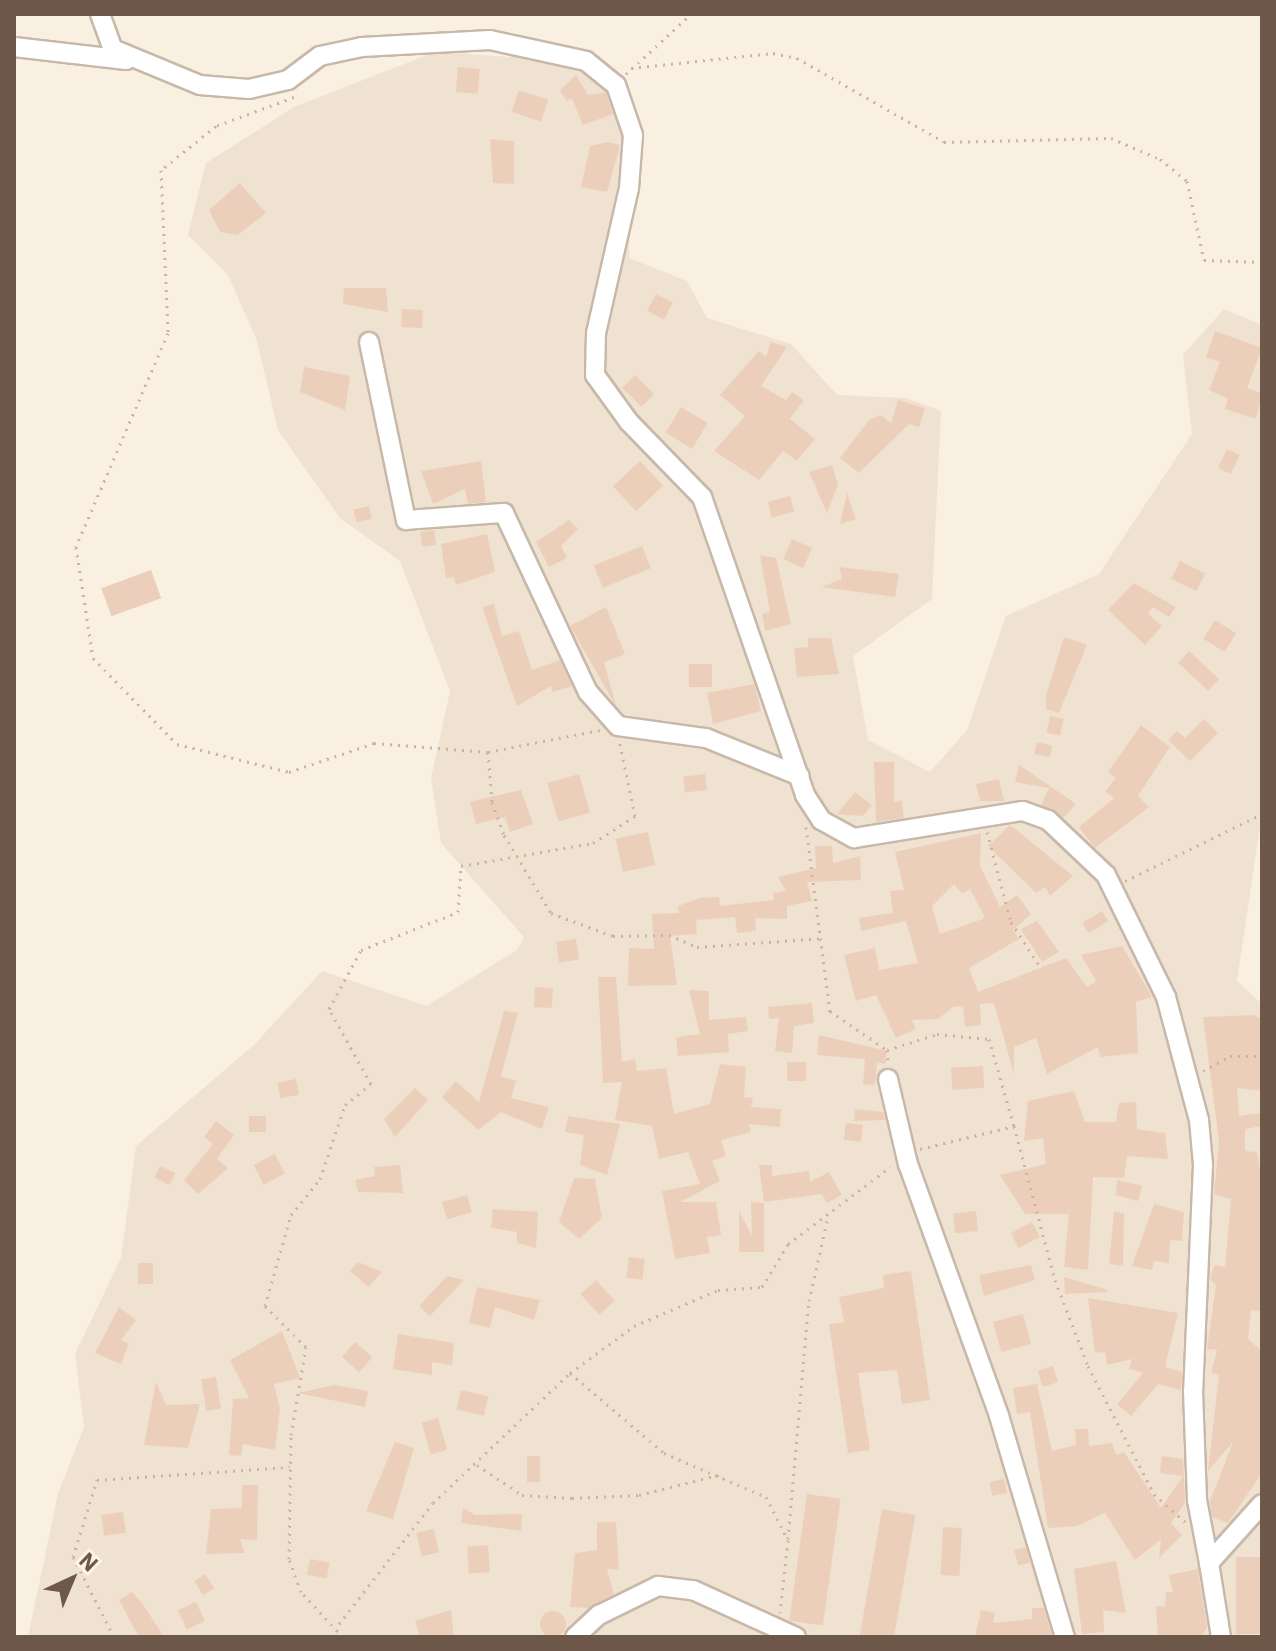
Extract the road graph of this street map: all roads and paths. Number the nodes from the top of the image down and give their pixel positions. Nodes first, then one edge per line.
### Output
1 (100, 14) edge
2 (691, 14) edge
3 (14, 47) edge
4 (137, 61) junction
5 (631, 68) junction
6 (616, 85) junction
7 (305, 89) dead end
8 (1262, 262) edge
9 (369, 342) dead end
10 (618, 726) junction
11 (488, 752) junction
12 (800, 776) junction
13 (805, 795) junction
14 (1262, 814) edge
15 (984, 817) junction
16 (522, 855) junction
17 (1113, 887) junction
18 (825, 938) junction
19 (1039, 965) dead end
20 (887, 1050) junction
21 (1262, 1056) edge
22 (1188, 1076) junction
23 (888, 1079) joint
24 (1014, 1126) junction
25 (905, 1152) junction
26 (828, 1217) junction
27 (570, 1373) junction
28 (476, 1464) junction
29 (290, 1467) junction
30 (722, 1474) junction
31 (1262, 1504) edge
32 (1203, 1531) junction
33 (788, 1540) junction
34 (1209, 1563) junction
35 (338, 1624) junction
36 (780, 1626) junction
37 (114, 1637) edge
38 (343, 1637) edge
39 (575, 1637) edge
40 (796, 1637) edge
41 (1065, 1637) edge
42 (1221, 1637) edge

1 - 4 street
2 - 5 path
3 - 4 street
4 - 6 street
5 - 6 path
5 - 8 path
6 - 12 street
7 - 11 path
9 - 10 street
10 - 11 path
10 - 12 street
10 - 16 path
11 - 16 path
12 - 13 street
13 - 15 street
13 - 18 path
14 - 17 path
15 - 17 street
15 - 19 path
16 - 18 path
16 - 29 path
17 - 22 street
18 - 20 path
20 - 23 path
20 - 24 path
21 - 22 path
22 - 32 street
23 - 25 street
24 - 25 path
24 - 32 path
25 - 26 path
25 - 41 street
26 - 27 path
26 - 33 path
27 - 28 path
27 - 30 path
28 - 30 path
28 - 35 path
29 - 35 path
29 - 37 path
30 - 33 path
31 - 34 street
32 - 34 street
33 - 36 path
34 - 42 street
35 - 38 path
36 - 39 street
36 - 40 street

